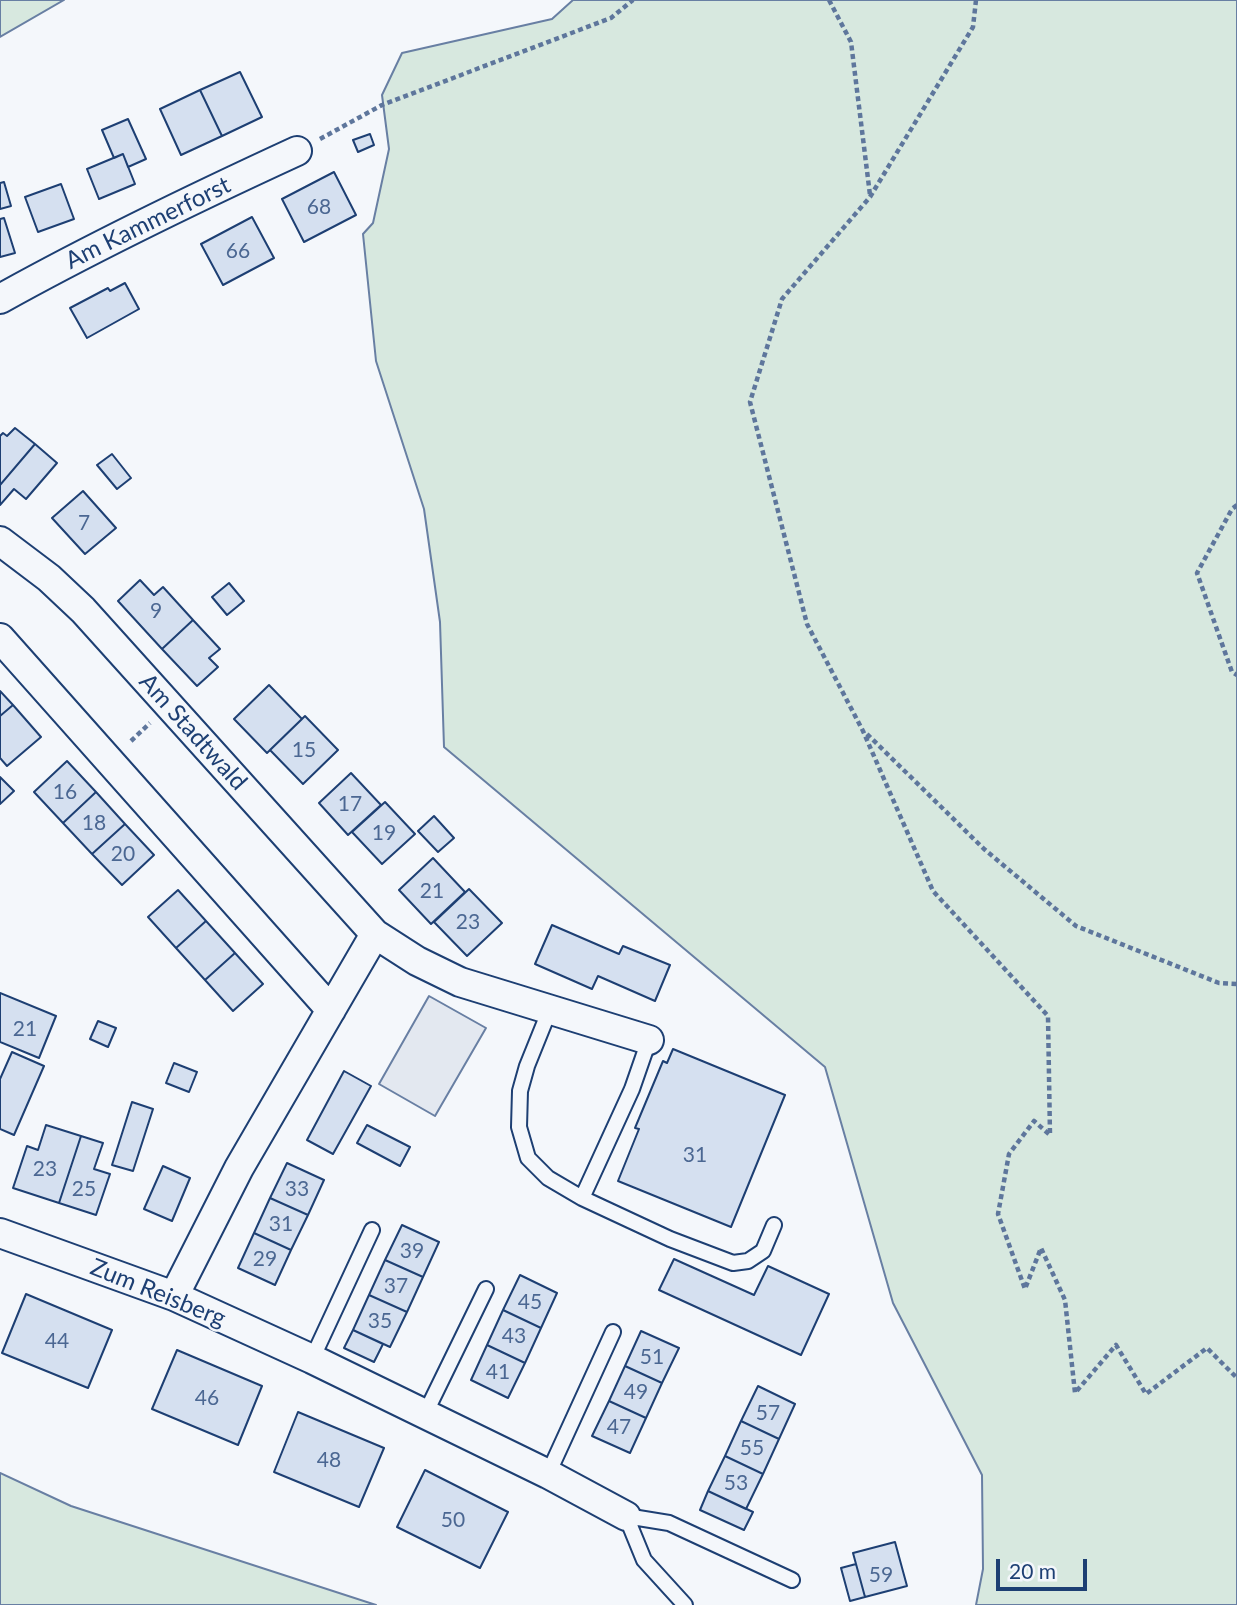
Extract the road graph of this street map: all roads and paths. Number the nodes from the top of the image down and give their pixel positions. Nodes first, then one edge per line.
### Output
1 (634, 0) edge
2 (829, 0) edge
3 (976, 0) edge
4 (298, 151) joint
5 (870, 197) junction
6 (0, 299) edge
7 (1237, 505) edge
8 (0, 541) edge
9 (0, 638) edge
10 (1237, 674) edge
11 (168, 705) junction
12 (863, 731) junction
13 (111, 762) junction
14 (375, 934) junction
15 (1237, 984) edge
16 (550, 1009) junction
17 (331, 1010) junction
18 (649, 1040) joint
19 (582, 1198) junction
20 (774, 1225) dead end
21 (372, 1230) dead end
22 (0, 1233) edge
23 (486, 1290) dead end
24 (174, 1296) junction
25 (613, 1332) dead end
26 (312, 1360) junction
27 (1237, 1378) edge
28 (425, 1414) junction
29 (548, 1474) junction
30 (626, 1516) junction
31 (792, 1580) dead end
32 (685, 1605) edge

1 - 4 path
2 - 5 path
3 - 5 path
4 - 6 street, Am Kammerforst
5 - 12 path
7 - 10 path
8 - 11 street, Am Stadtwald
9 - 13 street
11 - 13 path
11 - 14 street, Am Stadtwald
12 - 15 path
12 - 27 path
13 - 17 street
14 - 16 street, Am Stadtwald
14 - 17 street
16 - 18 street, Am Stadtwald
16 - 19 lane
17 - 24 street
18 - 19 lane, Am Stadtwald
19 - 20 lane
21 - 26 lane
22 - 24 street, Zum Reisberg
23 - 28 lane
24 - 26 street, Zum Reisberg
25 - 29 lane
26 - 28 street, Zum Reisberg
28 - 29 street, Zum Reisberg
29 - 30 street, Zum Reisberg
30 - 31 lane, Zum Reisberg
30 - 32 lane

